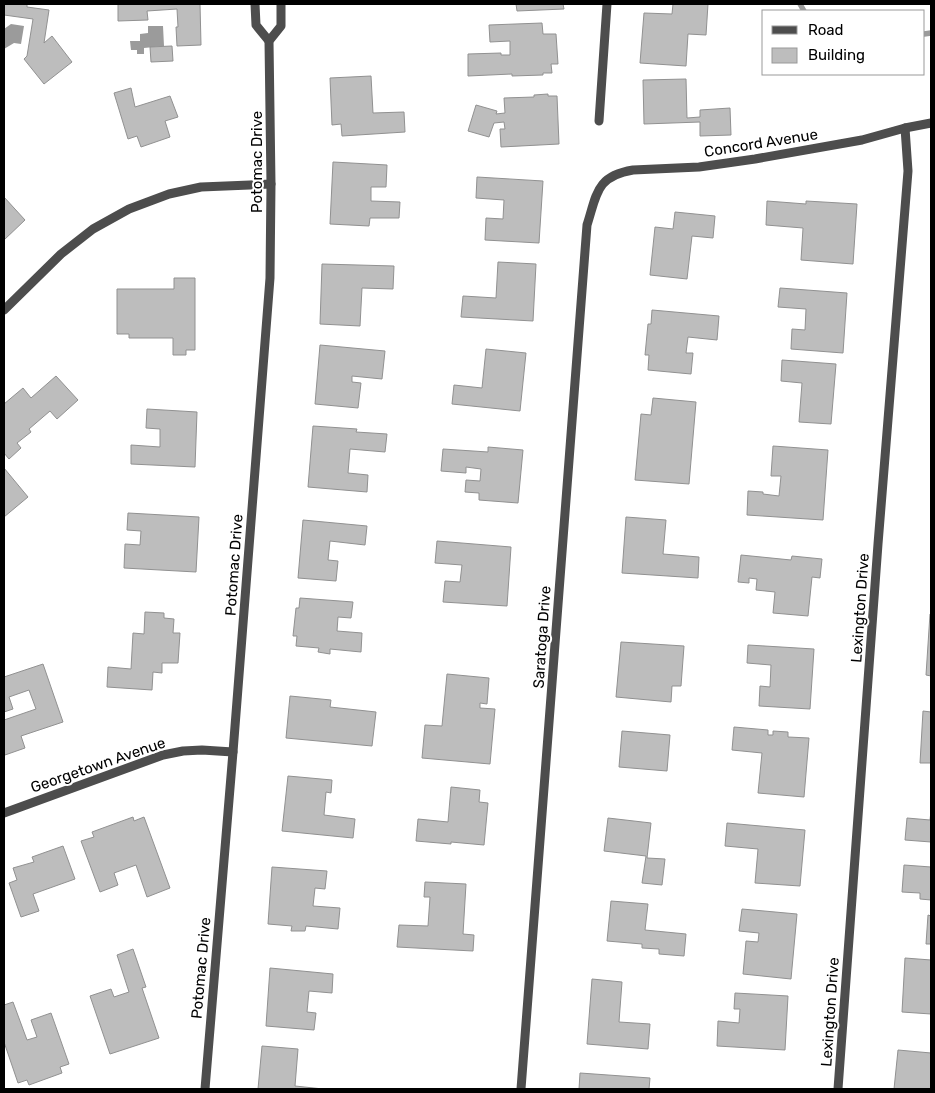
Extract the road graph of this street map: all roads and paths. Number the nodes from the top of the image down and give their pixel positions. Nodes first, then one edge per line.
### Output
1 (255, 4) edge
2 (281, 4) edge
3 (607, 4) edge
4 (269, 41) junction
5 (599, 121) dead end
6 (931, 123) edge
7 (905, 128) junction
8 (271, 184) junction
9 (599, 188) joint
10 (4, 310) edge
11 (233, 752) junction
12 (4, 813) edge
13 (205, 1089) edge
14 (521, 1089) edge
15 (838, 1089) edge

1 - 4 street
2 - 4 street
3 - 5 street
4 - 8 street, Potomac Drive
6 - 7 street, Concord Avenue
7 - 9 street, Concord Avenue
7 - 15 street, Lexington Drive
8 - 10 street
8 - 11 street, Potomac Drive
9 - 14 street, Saratoga Drive
11 - 12 street, Georgetown Avenue
11 - 13 street, Potomac Drive

